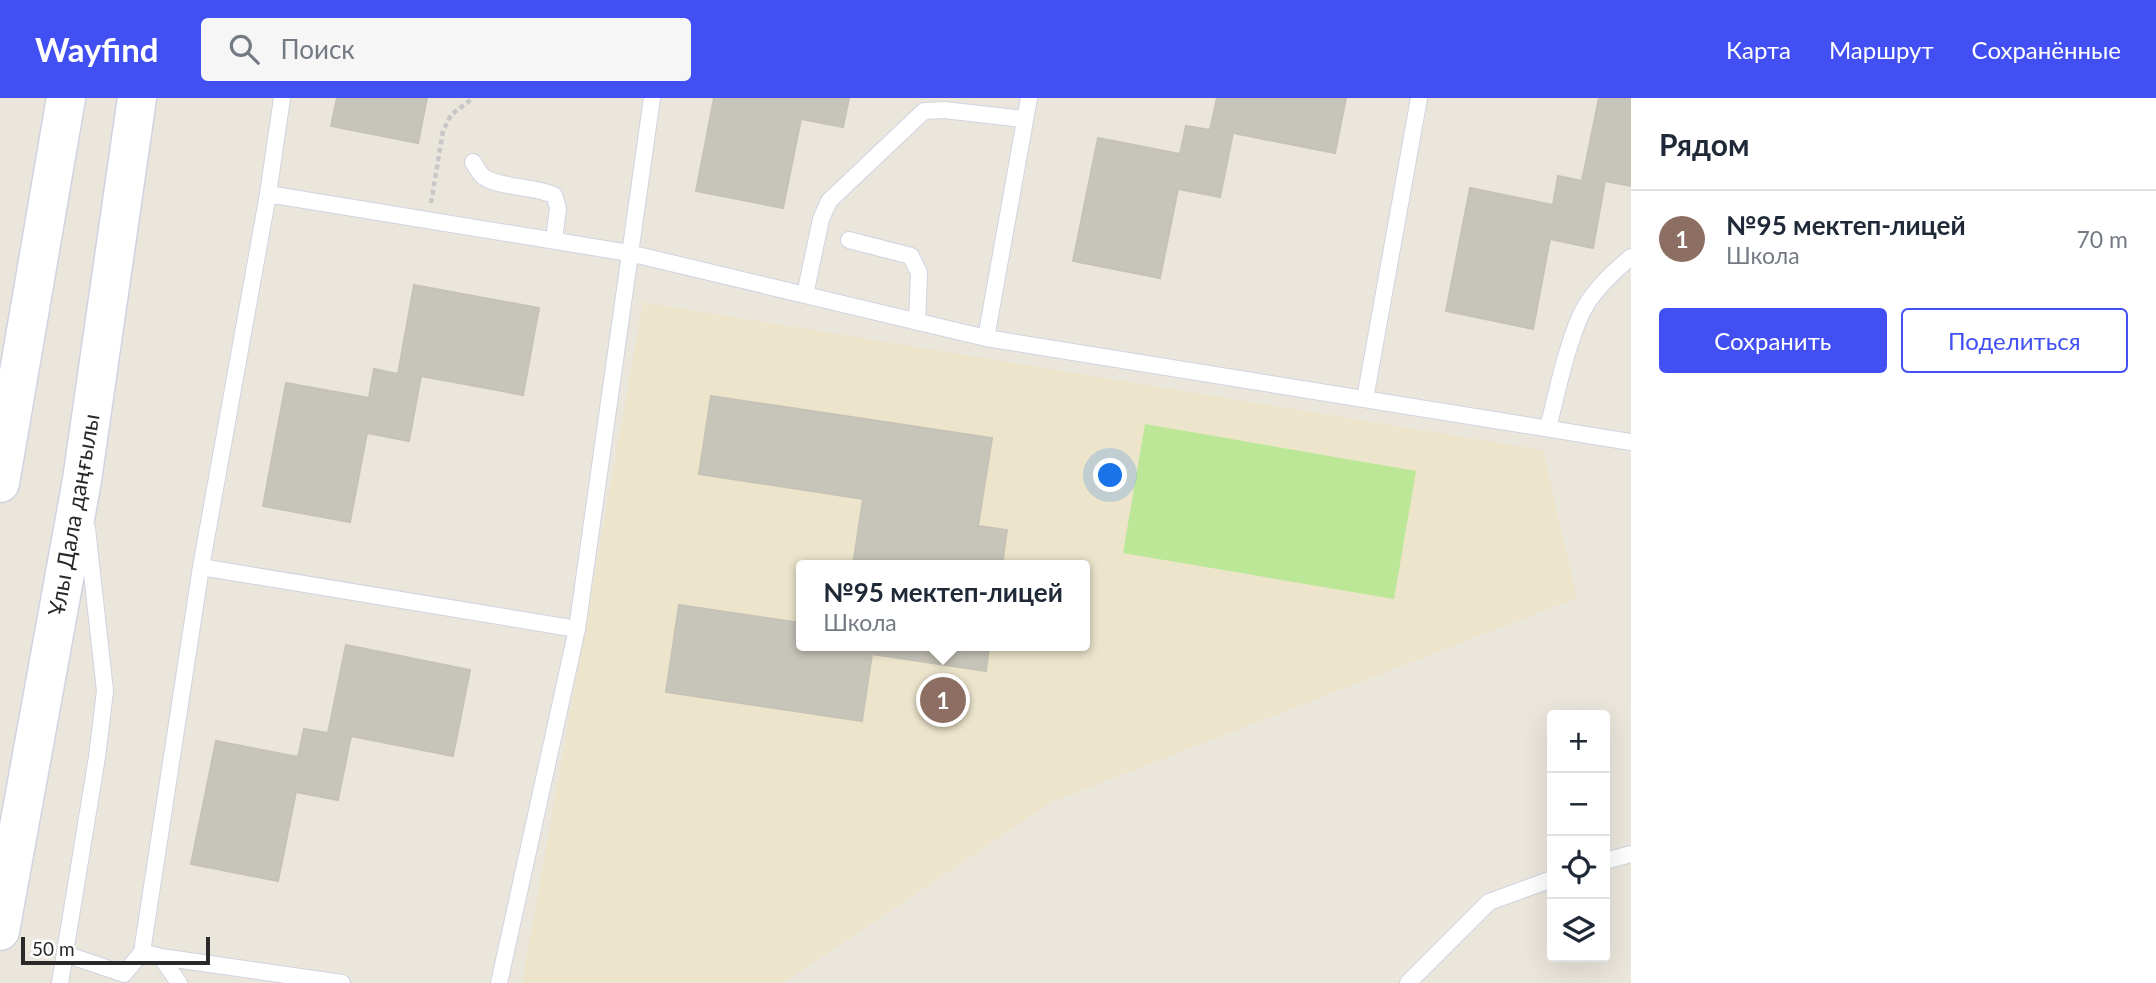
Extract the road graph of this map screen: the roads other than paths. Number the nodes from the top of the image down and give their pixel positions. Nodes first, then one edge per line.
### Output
1 (65, 98) edge
2 (282, 98) edge
3 (652, 98) edge
4 (1029, 98) edge
5 (1419, 98) edge
6 (136, 103) edge
7 (1024, 119) junction
8 (473, 162) dead end
9 (268, 194) junction
10 (554, 240) junction
11 (849, 240) dead end
12 (629, 253) junction
13 (1631, 257) edge
14 (805, 295) junction
15 (917, 322) junction
16 (986, 338) junction
17 (10, 383) edge
18 (1365, 398) junction
19 (1548, 428) junction
20 (1631, 442) edge
21 (82, 480) junction
22 (0, 483) edge
23 (201, 567) junction
24 (577, 629) junction
25 (1631, 853) edge
26 (1610, 859) edge
27 (1547, 881) edge
28 (0, 930) edge
29 (142, 952) junction
30 (65, 954) junction
31 (161, 957) junction
32 (60, 983) edge
33 (179, 983) edge
34 (342, 983) edge
35 (499, 983) edge
36 (1408, 983) edge

1 - 17 main road
2 - 9 lane
3 - 12 lane
4 - 7 lane
5 - 18 lane
6 - 21 main road, Ұлы Дала даңғылы
7 - 14 lane
7 - 16 lane
8 - 10 lane
9 - 10 lane
9 - 23 lane
10 - 12 lane
11 - 15 lane
12 - 14 lane
12 - 24 lane
13 - 19 lane
14 - 15 lane
15 - 16 lane
16 - 18 lane
17 - 22 main road
18 - 19 lane
19 - 20 lane
21 - 28 main road, Ұлы Дала даңғылы
21 - 30 lane
23 - 24 lane
23 - 29 lane
24 - 35 lane
25 - 26 lane
27 - 36 lane
29 - 30 lane
29 - 31 lane
30 - 32 lane
31 - 33 lane
31 - 34 lane

